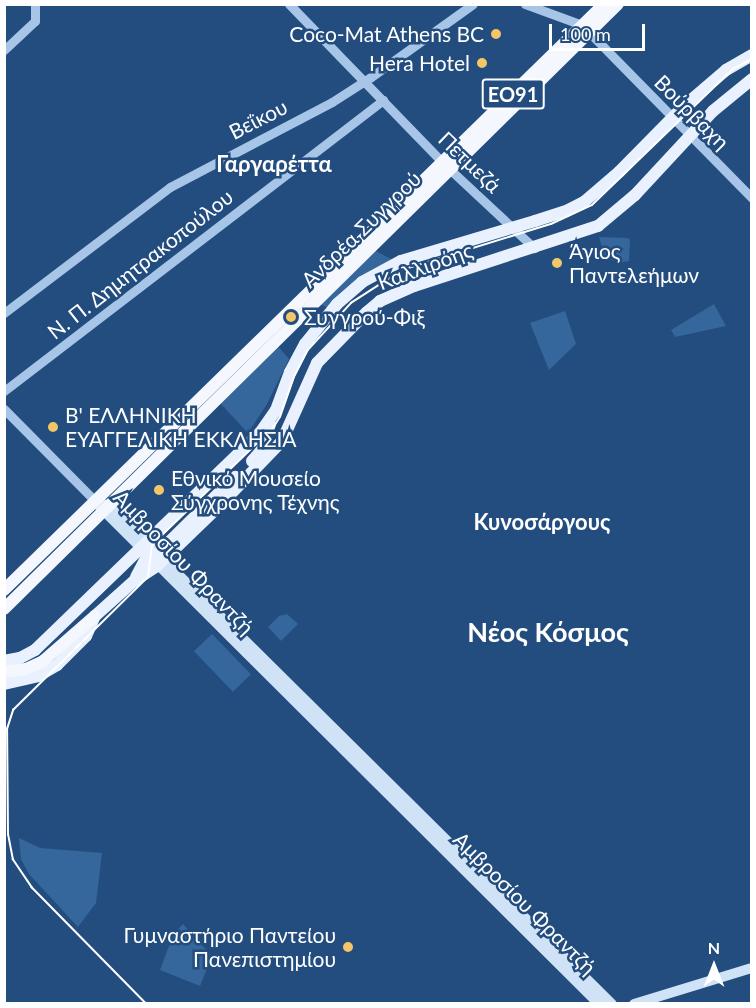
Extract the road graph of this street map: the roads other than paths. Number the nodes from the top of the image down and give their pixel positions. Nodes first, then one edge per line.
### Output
1 (35, 4) edge
2 (289, 4) edge
3 (473, 4) edge
4 (525, 4) edge
5 (604, 4) edge
6 (618, 4) edge
7 (586, 29) junction
8 (4, 50) edge
9 (752, 55) edge
10 (752, 79) edge
11 (366, 81) junction
12 (383, 100) junction
13 (672, 118) junction
14 (689, 136) junction
15 (447, 166) junction
16 (752, 198) edge
17 (513, 228) junction
18 (534, 248) junction
19 (4, 313) edge
20 (4, 391) edge
21 (4, 410) edge
22 (95, 501) junction
23 (107, 510) junction
24 (152, 555) junction
25 (4, 590) edge
26 (4, 609) edge
27 (95, 616) junction
28 (4, 662) edge
29 (4, 672) edge
30 (4, 684) edge
31 (752, 968) edge
32 (599, 1004) edge
33 (612, 1004) edge
34 (634, 1004) edge

1 - 8 street
2 - 11 street, Πετμεζά
3 - 11 street, Βεΐκου
4 - 7 street
5 - 7 highway, Ανδρέα Συγγρού / ΕΟ91
6 - 7 highway, Ανδρέα Συγγρού / ΕΟ91
7 - 13 street, Βούρβαχη
7 - 15 highway, Ανδρέα Συγγρού / ΕΟ91
9 - 13 main road, Καλλιρόης
10 - 14 main road, Καλλιρόης
11 - 12 street, Πετμεζά
11 - 19 street, Βεΐκου
12 - 15 street, Πετμεζά
12 - 20 street, Ν. Π. Δημητρακοπούλου
13 - 14 street, Βούρβαχη
13 - 17 main road, Καλλιρόης
14 - 16 street, Βούρβαχη
14 - 18 main road, Καλλιρόης
15 - 17 street, Πετμεζά
15 - 22 highway, Ανδρέα Συγγρού / ΕΟ91
15 - 23 highway, Ανδρέα Συγγρού / ΕΟ91
17 - 18 street, Πετμεζά
17 - 24 main road, Καλλιρόης
18 - 24 main road, Καλλιρόης
21 - 22 street
22 - 23 main road, Αμβροσίου Φραντζή
22 - 25 highway, Ανδρέα Συγγρού / ΕΟ91
23 - 24 main road, Αμβροσίου Φραντζή
23 - 26 highway, Ανδρέα Συγγρού / ΕΟ91
24 - 27 main road
24 - 28 main road, Καλλιρόης
24 - 32 main road, Αμβροσίου Φραντζή
24 - 33 main road, Αμβροσίου Φραντζή
27 - 29 highway
27 - 30 main road
31 - 34 main road

